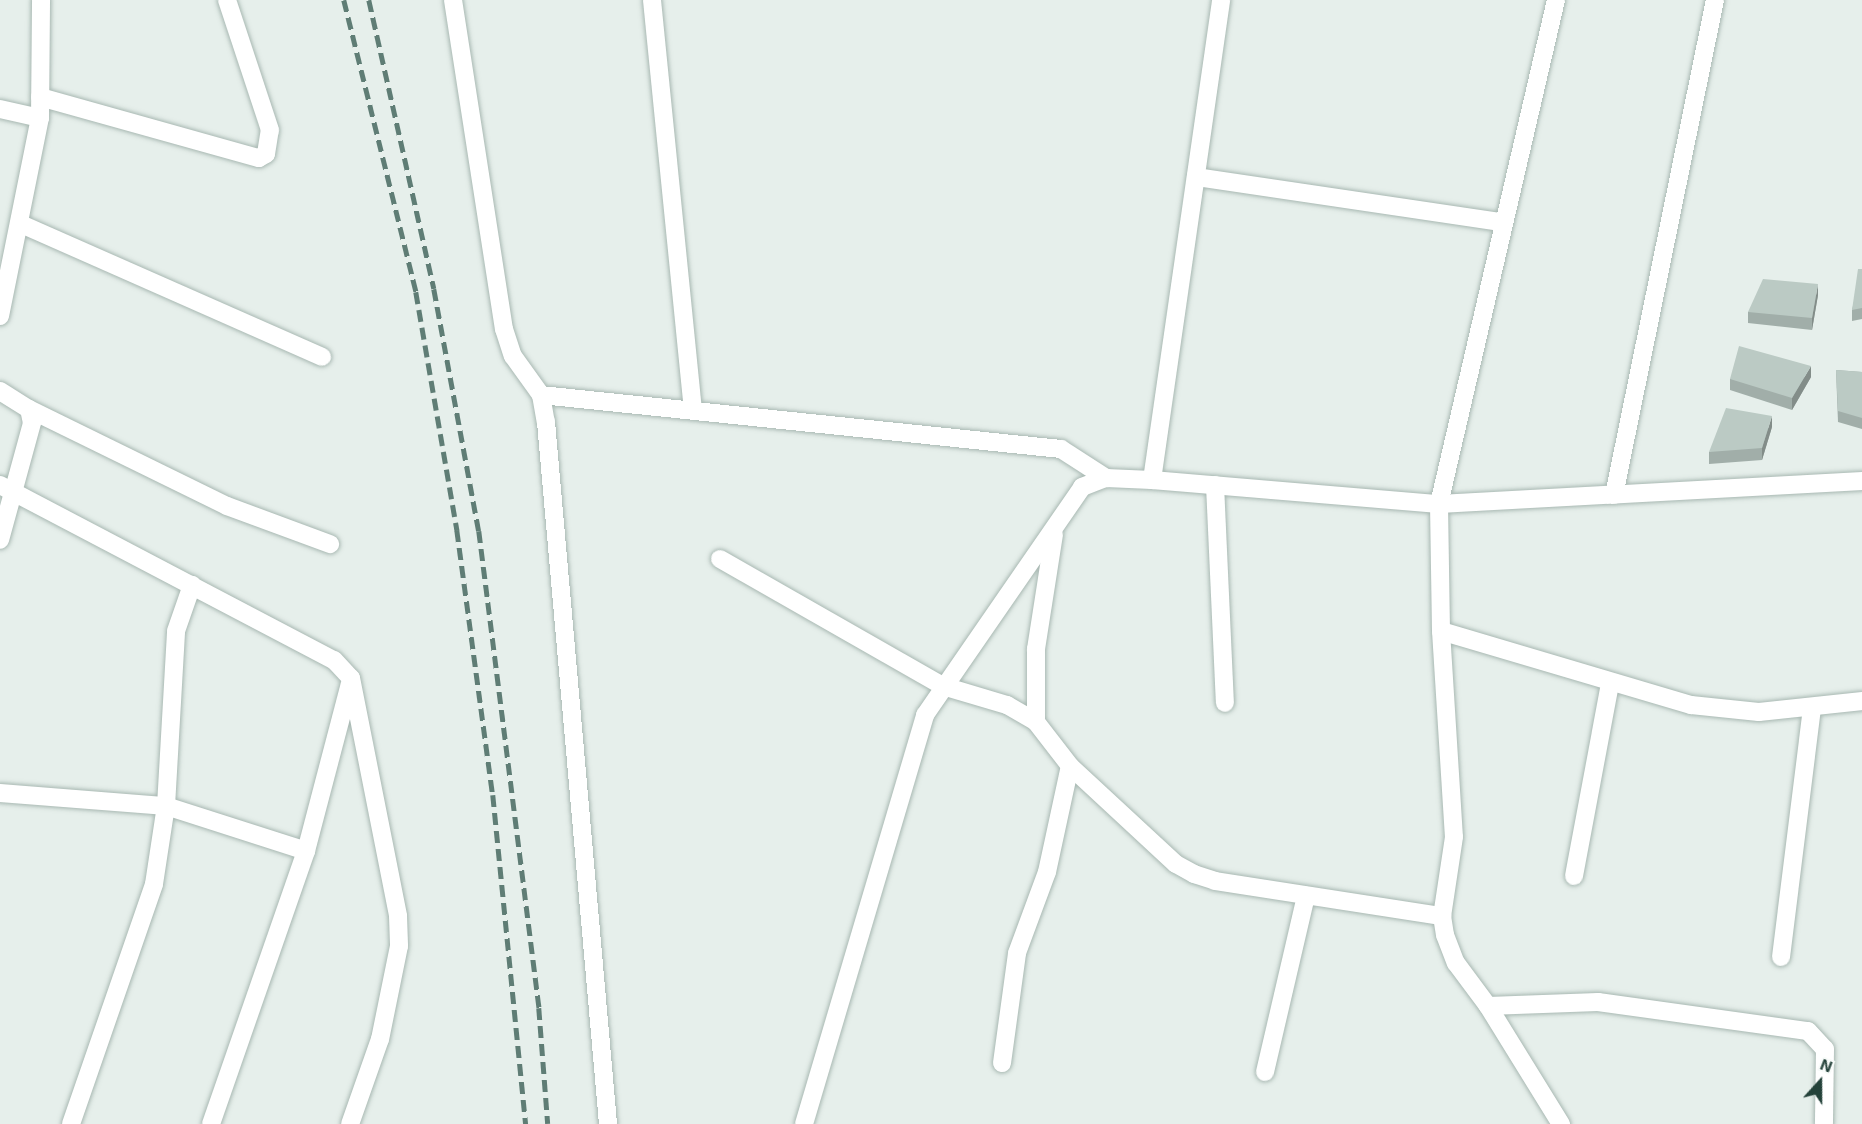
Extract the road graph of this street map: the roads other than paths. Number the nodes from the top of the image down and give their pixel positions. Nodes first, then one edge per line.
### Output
1 (41, 0) edge
2 (226, 0) edge
3 (453, 0) edge
4 (652, 0) edge
5 (1221, 0) edge
6 (1556, 0) edge
7 (1715, 0) edge
8 (40, 97) junction
9 (0, 109) edge
10 (40, 118) junction
11 (1196, 177) junction
12 (1501, 222) junction
13 (21, 224) junction
14 (0, 316) edge
15 (322, 357) dead end
16 (0, 392) edge
17 (541, 395) junction
18 (29, 409) junction
19 (693, 409) junction
20 (1106, 478) junction
21 (1152, 480) junction
22 (1862, 481) edge
23 (1215, 485) junction
24 (8, 489) edge
25 (1614, 495) junction
26 (1439, 504) junction
27 (1055, 526) junction
28 (0, 540) edge
29 (330, 544) dead end
30 (720, 559) dead end
31 (192, 585) junction
32 (1441, 630) junction
33 (351, 678) junction
34 (1610, 683) junction
35 (943, 686) junction
36 (1862, 701) edge
37 (1225, 703) dead end
38 (1812, 708) junction
39 (1036, 722) junction
40 (1070, 766) junction
41 (0, 793) edge
42 (166, 806) junction
43 (306, 851) junction
44 (1574, 876) dead end
45 (1306, 896) junction
46 (1442, 916) junction
47 (1781, 957) dead end
48 (1488, 1006) junction
49 (1002, 1063) dead end
50 (1265, 1072) dead end
51 (71, 1124) edge
52 (211, 1124) edge
53 (350, 1124) edge
54 (608, 1124) edge
55 (804, 1124) edge
56 (1561, 1124) edge
57 (1824, 1124) edge

1 - 8 street
2 - 8 street
3 - 17 street
4 - 19 street
5 - 11 street
6 - 12 street
7 - 25 street
8 - 10 street
9 - 10 street
10 - 13 street
11 - 12 street
11 - 21 street
12 - 26 street
13 - 14 street
13 - 15 street
16 - 18 street
17 - 19 street
17 - 54 street
18 - 24 street
18 - 29 street
19 - 20 street
20 - 21 street
20 - 27 street
21 - 23 street
22 - 25 street
23 - 26 street
23 - 37 street
24 - 28 street
24 - 31 street
25 - 26 street
26 - 32 street
27 - 35 street
27 - 39 street
30 - 35 street
31 - 33 street
31 - 42 street
32 - 34 street
32 - 46 street
33 - 43 street
33 - 53 street
34 - 38 street
34 - 44 street
35 - 39 street
35 - 55 street
36 - 38 street
38 - 47 street
39 - 40 street
40 - 45 street
40 - 49 street
41 - 42 street
42 - 43 street
42 - 51 street
43 - 52 street
45 - 46 street
45 - 50 street
46 - 48 street
48 - 56 street
48 - 57 street

